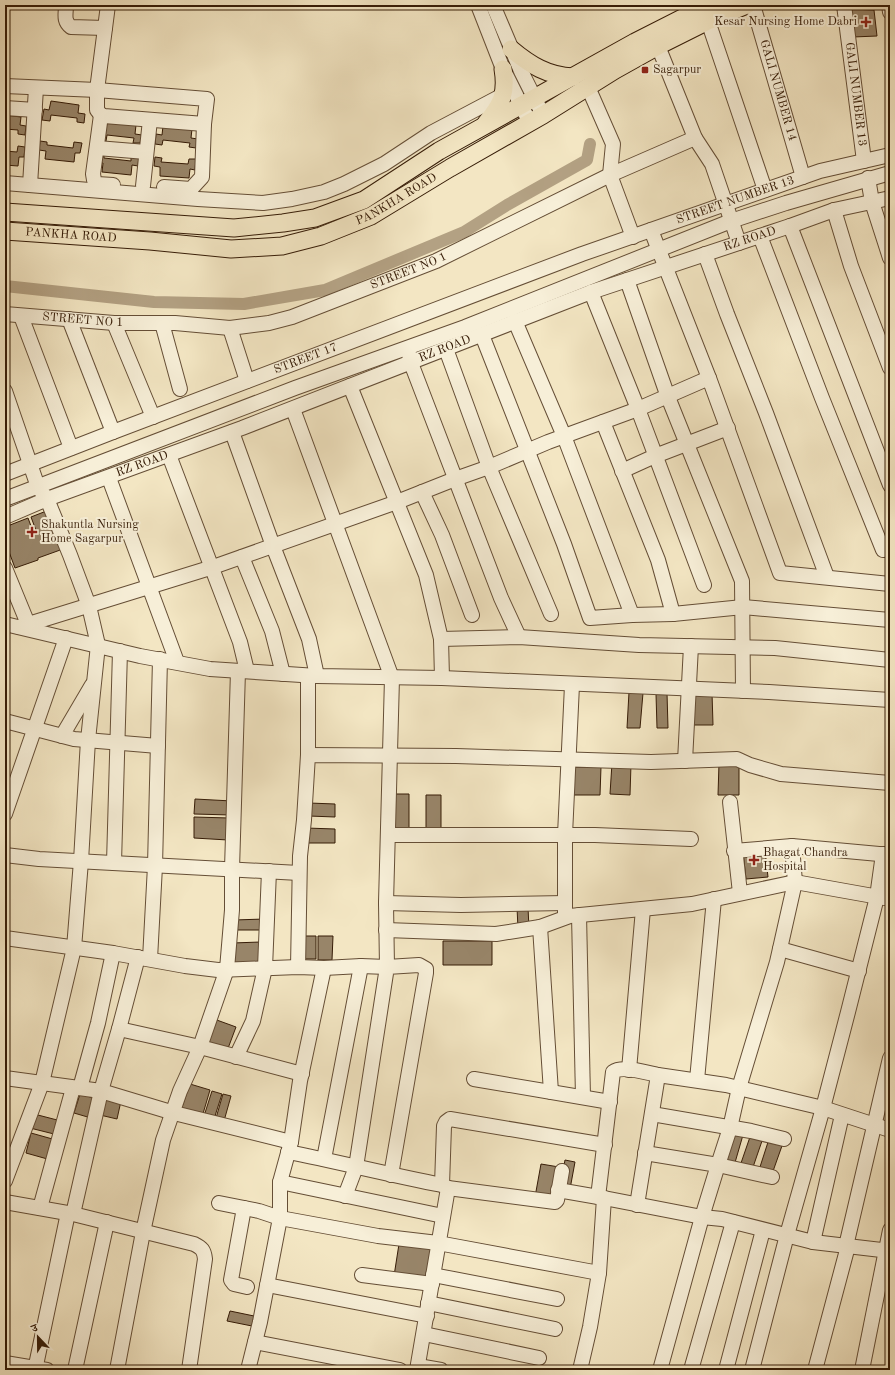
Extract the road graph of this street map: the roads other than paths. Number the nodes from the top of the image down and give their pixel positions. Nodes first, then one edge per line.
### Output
1 (66, 5) edge
2 (108, 5) edge
3 (478, 5) edge
4 (493, 5) edge
5 (747, 5) edge
6 (753, 5) edge
7 (844, 5) edge
8 (889, 5) edge
9 (890, 12) edge
10 (708, 13) edge
11 (105, 28) junction
12 (658, 46) junction
13 (512, 48) junction
14 (503, 69) junction
15 (574, 77) junction
16 (5, 86) edge
17 (588, 87) junction
18 (36, 88) junction
19 (97, 90) junction
20 (503, 96) junction
21 (527, 102) junction
22 (5, 108) edge
23 (35, 110) junction
24 (101, 115) junction
25 (536, 119) junction
26 (150, 120) junction
27 (204, 124) junction
28 (484, 126) junction
29 (695, 138) junction
30 (97, 148) junction
31 (146, 152) junction
32 (890, 155) edge
33 (864, 161) junction
34 (890, 173) edge
35 (610, 175) junction
36 (803, 177) junction
37 (868, 178) junction
38 (5, 183) edge
39 (30, 185) junction
40 (143, 186) junction
41 (765, 190) junction
42 (890, 198) edge
43 (872, 202) junction
44 (726, 204) junction
45 (834, 210) junction
46 (5, 212) edge
47 (731, 221) junction
48 (790, 226) junction
49 (652, 230) junction
50 (5, 231) edge
51 (760, 236) junction
52 (633, 237) junction
53 (739, 243) junction
54 (659, 250) junction
55 (582, 254) joint
56 (705, 254) junction
57 (890, 258) edge
58 (665, 267) junction
59 (627, 280) junction
60 (590, 292) junction
61 (5, 314) edge
62 (21, 316) junction
63 (69, 319) junction
64 (515, 321) junction
65 (114, 323) junction
66 (162, 323) junction
67 (230, 328) junction
68 (482, 335) junction
69 (408, 347) junction
70 (446, 349) junction
71 (411, 363) junction
72 (890, 368) edge
73 (709, 378) junction
74 (247, 381) junction
75 (350, 386) junction
76 (180, 389) dead end
77 (5, 391) edge
78 (668, 397) junction
79 (293, 409) junction
80 (638, 409) junction
81 (153, 417) junction
82 (602, 422) junction
83 (728, 428) junction
84 (113, 432) junction
85 (232, 432) junction
86 (564, 436) junction
87 (687, 443) junction
88 (71, 448) junction
89 (526, 450) junction
90 (169, 455) junction
91 (655, 456) junction
92 (30, 464) junction
93 (489, 467) junction
94 (622, 471) junction
95 (5, 474) edge
96 (109, 478) junction
97 (455, 479) junction
98 (890, 485) edge
99 (38, 487) junction
100 (422, 492) junction
101 (5, 499) edge
102 (47, 500) junction
103 (398, 502) junction
104 (5, 516) edge
105 (336, 524) junction
106 (273, 546) junction
107 (883, 550) dead end
108 (242, 557) junction
109 (213, 567) junction
110 (5, 568) edge
111 (826, 578) junction
112 (890, 584) edge
113 (704, 585) dead end
114 (149, 587) junction
115 (89, 606) junction
116 (743, 607) junction
117 (550, 614) dead end
118 (674, 614) junction
119 (472, 615) dead end
120 (632, 615) junction
121 (890, 620) edge
122 (17, 625) edge
123 (519, 637) junction
124 (66, 638) junction
125 (441, 639) junction
126 (98, 645) junction
127 (691, 646) junction
128 (742, 647) junction
129 (120, 651) junction
130 (160, 659) junction
131 (890, 660) edge
132 (177, 662) junction
133 (242, 671) junction
134 (283, 674) junction
135 (312, 676) junction
136 (392, 678) junction
137 (442, 678) junction
138 (94, 680) junction
139 (572, 685) junction
140 (688, 689) junction
141 (742, 691) junction
142 (890, 700) edge
143 (5, 721) edge
144 (35, 729) junction
145 (62, 736) junction
146 (88, 740) junction
147 (117, 742) junction
148 (158, 746) junction
149 (308, 755) junction
150 (389, 756) junction
151 (568, 759) junction
152 (685, 761) junction
153 (890, 783) edge
154 (730, 802) dead end
155 (5, 814) edge
156 (388, 835) junction
157 (565, 835) junction
158 (691, 839) dead end
159 (792, 846) junction
160 (734, 851) junction
161 (886, 854) edge
162 (5, 855) edge
163 (81, 861) junction
164 (114, 863) junction
165 (155, 866) junction
166 (232, 869) junction
167 (269, 871) junction
168 (299, 873) junction
169 (795, 882) junction
170 (740, 893) junction
171 (883, 898) edge
172 (714, 899) junction
173 (386, 903) junction
174 (565, 903) junction
175 (644, 909) junction
176 (579, 916) junction
177 (565, 918) junction
178 (540, 928) junction
179 (386, 930) junction
180 (5, 939) edge
181 (74, 948) junction
182 (780, 949) junction
183 (113, 953) junction
184 (144, 958) junction
185 (361, 966) junction
186 (298, 967) junction
187 (387, 967) junction
188 (265, 968) junction
189 (324, 968) junction
190 (227, 969) junction
191 (859, 971) junction
192 (119, 1029) junction
193 (200, 1047) junction
194 (236, 1057) junction
195 (890, 1058) edge
196 (629, 1070) junction
197 (302, 1074) junction
198 (658, 1075) junction
199 (5, 1078) edge
200 (474, 1079) dead end
201 (697, 1080) junction
202 (42, 1083) junction
203 (77, 1088) junction
204 (739, 1088) junction
205 (101, 1091) junction
206 (551, 1092) junction
207 (583, 1097) junction
208 (610, 1102) junction
209 (823, 1108) junction
210 (174, 1113) junction
211 (652, 1114) junction
212 (842, 1115) junction
213 (875, 1125) junction
214 (730, 1128) junction
215 (890, 1130) edge
216 (784, 1139) dead end
217 (605, 1145) junction
218 (289, 1147) junction
219 (645, 1153) junction
220 (324, 1159) junction
221 (718, 1165) junction
222 (356, 1167) junction
223 (562, 1170) dead end
224 (392, 1175) junction
225 (772, 1177) dead end
226 (5, 1181) edge
227 (280, 1182) junction
228 (445, 1186) junction
229 (558, 1190) junction
230 (345, 1196) junction
231 (601, 1198) junction
232 (5, 1202) edge
233 (219, 1203) dead end
234 (637, 1205) junction
235 (40, 1208) junction
236 (244, 1208) junction
237 (70, 1213) junction
238 (443, 1216) junction
239 (702, 1217) junction
240 (280, 1218) junction
241 (107, 1222) junction
242 (733, 1222) junction
243 (763, 1230) junction
244 (890, 1230) edge
245 (143, 1232) junction
246 (787, 1235) junction
247 (813, 1242) junction
248 (438, 1243) junction
249 (847, 1246) junction
250 (888, 1251) edge
251 (599, 1273) junction
252 (362, 1275) dead end
253 (432, 1280) junction
254 (267, 1285) junction
255 (247, 1287) dead end
256 (557, 1299) dead end
257 (428, 1309) junction
258 (555, 1329) dead end
259 (424, 1334) junction
260 (255, 1342) junction
261 (539, 1358) dead end
262 (5, 1363) edge
263 (418, 1368) edge
264 (39, 1369) edge
265 (75, 1370) edge
266 (116, 1370) edge
267 (189, 1370) edge
268 (248, 1370) edge
269 (400, 1370) edge
270 (441, 1370) edge
271 (580, 1370) edge
272 (660, 1370) edge
273 (691, 1370) edge
274 (726, 1370) edge
275 (752, 1370) edge
276 (815, 1370) edge
277 (862, 1370) edge

1 - 11 street
2 - 11 street
3 - 14 street
4 - 13 street
5 - 10 main road, PANKHA ROAD
6 - 36 street, GALI NUMBER 14
7 - 33 street, GALI NUMBER 13
8 - 9 street
10 - 12 main road, PANKHA ROAD
10 - 15 main road, PANKHA ROAD
10 - 41 street
11 - 19 street
12 - 17 main road, PANKHA ROAD
12 - 29 street
13 - 15 main road
13 - 21 street
14 - 20 main road
14 - 21 street
15 - 21 main road, PANKHA ROAD
16 - 18 street
17 - 25 main road, PANKHA ROAD
17 - 35 street
18 - 19 street
18 - 23 street
19 - 24 street
19 - 27 street
20 - 28 main road
20 - 39 street
21 - 25 street
21 - 28 main road, PANKHA ROAD
22 - 23 street
23 - 39 street
24 - 26 street
24 - 30 street
25 - 50 main road, PANKHA ROAD
26 - 27 street
26 - 31 street
27 - 40 street
28 - 46 main road, PANKHA ROAD
29 - 35 street, STREET NO 1
29 - 44 street
30 - 31 street
30 - 40 street
31 - 40 street
32 - 33 street, STREET NUMBER 13
33 - 36 street, STREET NUMBER 13
34 - 37 street
35 - 52 street
35 - 67 street, STREET NO 1
36 - 41 street, STREET NUMBER 13
37 - 43 street
37 - 47 street
38 - 39 street
41 - 44 street, STREET NUMBER 13
42 - 43 street, RZ ROAD
43 - 45 street, RZ ROAD
43 - 57 street
44 - 47 street
44 - 49 street, STREET NUMBER 13
45 - 48 street, RZ ROAD
45 - 72 street
47 - 53 street
47 - 54 street
48 - 51 street, RZ ROAD
48 - 98 street
49 - 52 street, STREET NUMBER 13
49 - 54 street
51 - 53 street, RZ ROAD
51 - 107 street
52 - 55 street, STREET NUMBER 13
53 - 56 street, RZ ROAD
54 - 58 street
54 - 69 street
55 - 74 street, STREET 17
56 - 58 street, RZ ROAD
56 - 111 street
58 - 59 street, RZ ROAD
58 - 73 street
59 - 60 street, RZ ROAD
59 - 78 street
60 - 64 street, RZ ROAD
60 - 80 street
61 - 62 street, STREET NO 1
62 - 63 street, STREET NO 1
62 - 88 street
63 - 65 street, STREET NO 1
63 - 84 street
64 - 68 street, RZ ROAD
64 - 86 street
65 - 66 street, STREET NO 1
65 - 81 street
66 - 67 street, STREET NO 1
66 - 76 street
67 - 74 street
68 - 70 street, RZ ROAD
68 - 89 street
69 - 71 street
69 - 99 street
70 - 71 street, RZ ROAD
70 - 93 street
71 - 75 street, RZ ROAD
71 - 97 street
73 - 78 street
73 - 83 street
74 - 81 street, STREET 17
75 - 79 street, RZ ROAD
75 - 103 street
77 - 92 street
78 - 80 street
78 - 87 street
79 - 85 street, RZ ROAD
79 - 105 street
80 - 82 street
80 - 91 street
81 - 84 street, STREET 17
82 - 86 street
82 - 94 street
83 - 87 street
83 - 111 street
84 - 88 street, STREET 17
85 - 90 street, RZ ROAD
85 - 106 street
86 - 89 street
86 - 120 street
87 - 91 street
87 - 116 street
88 - 92 street, STREET 17
89 - 93 street
89 - 120 street
90 - 96 street, RZ ROAD
90 - 109 street
91 - 94 street
91 - 113 street
92 - 95 street, STREET 17
92 - 99 street
93 - 97 street
93 - 117 street
94 - 118 street
96 - 102 street, RZ ROAD
96 - 114 street
97 - 100 street
97 - 123 street
99 - 101 street
99 - 102 street
100 - 103 street
100 - 119 street
102 - 104 street, RZ ROAD
102 - 115 street
103 - 105 street
103 - 125 street
105 - 106 street
105 - 136 street
106 - 108 street
106 - 135 street
108 - 109 street
108 - 134 street
109 - 114 street
109 - 133 street
110 - 122 street
111 - 112 street
114 - 115 street
114 - 132 street
115 - 122 street
115 - 126 street
116 - 118 street
116 - 121 street
116 - 128 street
118 - 120 street
122 - 124 street
123 - 125 street
123 - 127 street
124 - 126 street
124 - 144 street
125 - 137 street
126 - 129 street
126 - 138 street
127 - 128 street
127 - 140 street
128 - 131 street
128 - 141 street
129 - 130 street
129 - 147 street
130 - 132 street
130 - 148 street
132 - 133 street
133 - 134 street
133 - 166 street
134 - 135 street
135 - 136 street
135 - 149 street
136 - 137 street
136 - 150 street
137 - 139 street
138 - 145 street
138 - 146 street
139 - 140 street
139 - 151 street
140 - 141 street
140 - 152 street
141 - 142 street
143 - 144 street
144 - 145 street
144 - 155 street
145 - 146 street
146 - 147 street
146 - 163 street
147 - 148 street
147 - 164 street
148 - 165 street
149 - 150 street
149 - 168 street
150 - 151 street
150 - 156 street
151 - 152 street
151 - 157 street
152 - 153 street
154 - 160 street
156 - 157 street
156 - 173 street
157 - 158 street
157 - 174 street
159 - 160 street
159 - 161 street
159 - 169 street
160 - 170 street
161 - 171 street
162 - 163 street
163 - 164 street
163 - 181 street
164 - 165 street
165 - 166 street
165 - 184 street
166 - 167 street
166 - 190 street
167 - 168 street
167 - 188 street
168 - 186 street
169 - 170 street
169 - 171 street
169 - 182 street
170 - 172 street
171 - 191 street
172 - 175 street
172 - 201 street
173 - 174 street
173 - 179 street
174 - 177 street
175 - 176 street
175 - 196 street
176 - 177 street
176 - 207 street
177 - 178 street
178 - 179 street
178 - 206 street
179 - 187 street
180 - 181 street
181 - 183 street
181 - 202 street
182 - 191 street
182 - 204 street
183 - 184 street
183 - 203 street
184 - 190 street
184 - 192 street
185 - 187 street
185 - 189 street
185 - 220 street
186 - 188 street
186 - 189 street
187 - 222 street
187 - 224 street
188 - 190 street
188 - 194 street
189 - 197 street
190 - 193 street
191 - 209 street
192 - 193 street
192 - 205 street
193 - 194 street
193 - 210 street
194 - 197 street
195 - 213 street
196 - 198 street
196 - 208 street
197 - 218 street
198 - 201 street
198 - 211 street
199 - 202 street
200 - 206 street
201 - 204 street
202 - 203 street
202 - 226 street
203 - 205 street
203 - 235 street
204 - 209 street
204 - 214 street
205 - 210 street
205 - 237 street
206 - 207 street
207 - 208 street
208 - 217 street
209 - 212 street
209 - 246 street
210 - 218 street
210 - 245 street
211 - 214 street
211 - 219 street
212 - 213 street
212 - 247 street
213 - 215 street
213 - 249 street
214 - 216 street
214 - 221 street
217 - 228 street
217 - 231 street
218 - 220 street
218 - 227 street
219 - 221 street
219 - 234 street
220 - 222 street
221 - 225 street
221 - 239 street
222 - 224 street
222 - 230 street
223 - 229 street
224 - 228 street
227 - 230 street
227 - 240 street
228 - 229 street
228 - 238 street
229 - 231 street
230 - 238 street
231 - 234 street
231 - 251 street
232 - 235 street
233 - 236 street
234 - 239 street
235 - 237 street
236 - 240 street
236 - 255 street
237 - 241 street
237 - 264 street
238 - 248 street
239 - 242 street
239 - 272 street
240 - 248 street
240 - 254 street
241 - 245 street
241 - 265 street
242 - 243 street
242 - 273 street
243 - 246 street
243 - 274 street
244 - 250 street
245 - 266 street
245 - 267 street
246 - 247 street
246 - 275 street
247 - 249 street
248 - 251 street
248 - 253 street
249 - 250 street
249 - 276 street
250 - 277 street
251 - 271 street
252 - 253 street
253 - 256 street
253 - 257 street
254 - 257 street
254 - 260 street
257 - 258 street
257 - 259 street
259 - 261 street
259 - 263 street
260 - 268 street
260 - 269 street
262 - 264 street
263 - 270 street

